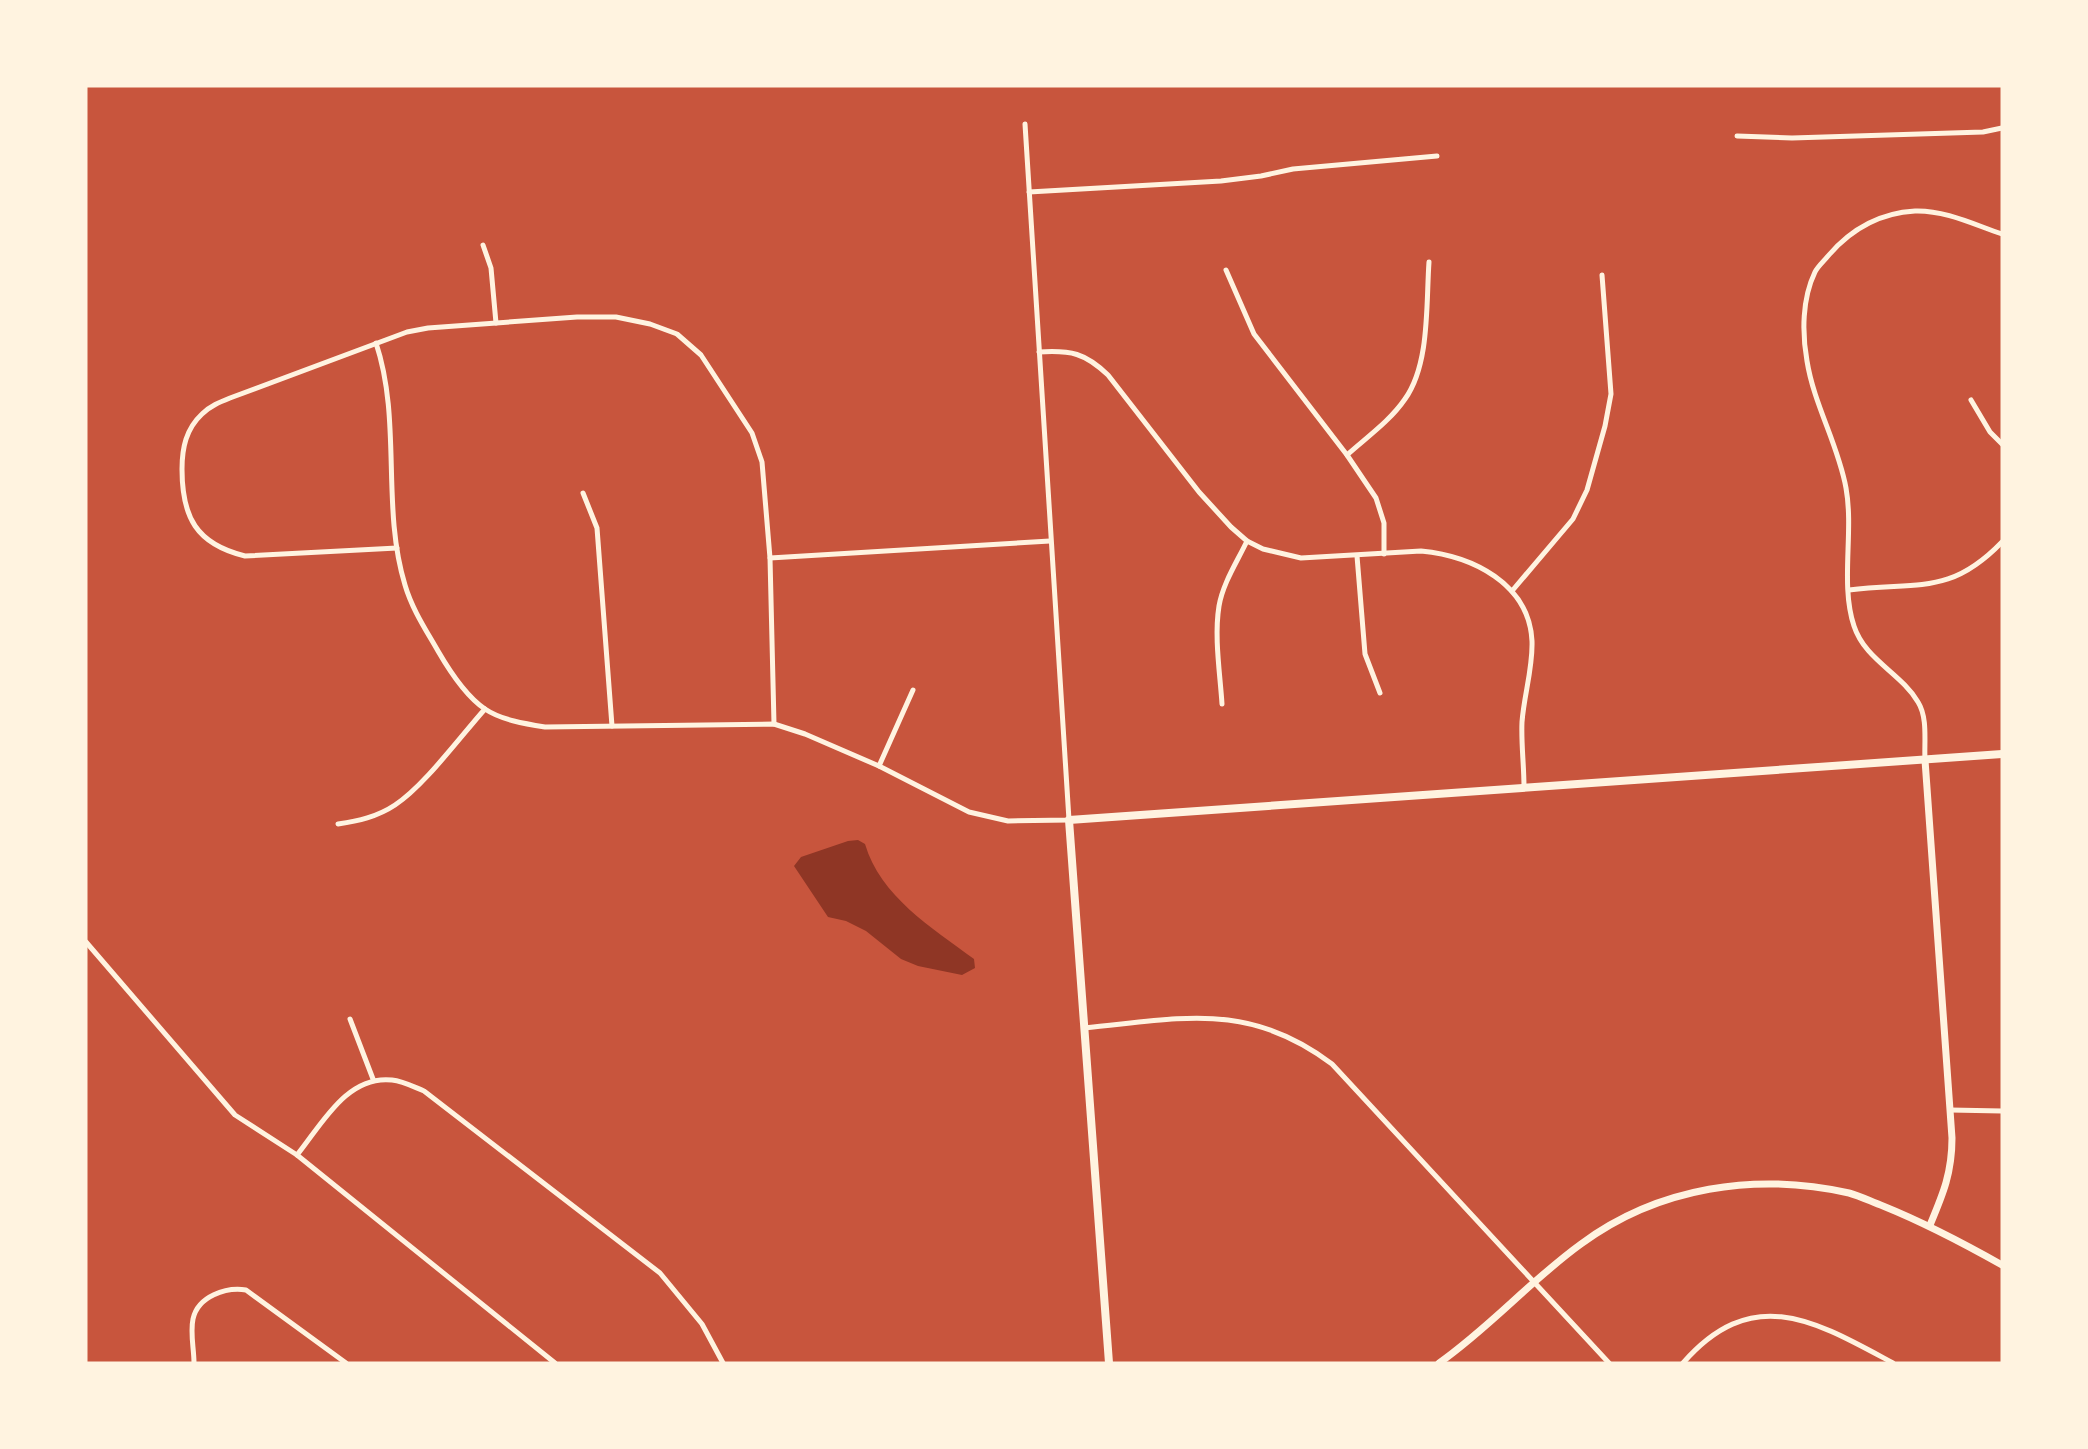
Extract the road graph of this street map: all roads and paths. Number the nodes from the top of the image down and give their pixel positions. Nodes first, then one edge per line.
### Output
1 (1025, 124) dead end
2 (2002, 128) edge
3 (1737, 136) dead end
4 (1437, 156) dead end
5 (1029, 192) junction
6 (2002, 234) edge
7 (483, 245) dead end
8 (1429, 262) dead end
9 (1226, 270) dead end
10 (1602, 275) dead end
11 (496, 323) junction
12 (376, 343) junction
13 (1039, 352) junction
14 (1972, 400) dead end
15 (2002, 444) edge
16 (1347, 455) junction
17 (583, 493) dead end
18 (1050, 541) junction
19 (1247, 541) junction
20 (2002, 542) edge
21 (397, 548) junction
22 (1384, 554) junction
23 (1357, 556) junction
24 (770, 558) junction
25 (1512, 590) junction
26 (1849, 590) junction
27 (913, 690) dead end
28 (1380, 693) dead end
29 (1222, 704) dead end
30 (485, 709) junction
31 (774, 724) junction
32 (612, 726) junction
33 (2002, 754) edge
34 (1925, 760) junction
35 (878, 766) junction
36 (1524, 787) junction
37 (1069, 820) junction
38 (338, 824) dead end
39 (86, 942) edge
40 (350, 1019) dead end
41 (1084, 1028) junction
42 (373, 1079) junction
43 (1950, 1110) junction
44 (2002, 1111) edge
45 (297, 1155) junction
46 (1930, 1225) junction
47 (2002, 1265) edge
48 (1535, 1282) junction
49 (194, 1363) edge
50 (346, 1363) edge
51 (555, 1363) edge
52 (723, 1363) edge
53 (1109, 1363) edge
54 (1438, 1363) edge
55 (1609, 1363) edge
56 (1683, 1363) edge
57 (1893, 1363) edge

1 - 5 street
2 - 3 street
4 - 5 street
5 - 13 street
6 - 26 street
7 - 11 street
8 - 16 street
9 - 16 street
10 - 25 street
11 - 12 street
11 - 24 street
12 - 21 street
12 - 21 street
13 - 18 street
13 - 19 street
14 - 15 street
16 - 22 street
17 - 32 street
18 - 24 street
18 - 37 street
19 - 23 street
19 - 29 street
20 - 26 street
21 - 30 street
22 - 23 street
22 - 25 street
23 - 28 street
24 - 31 street
25 - 36 street
26 - 34 street
27 - 35 street
30 - 32 street
30 - 38 street
31 - 32 street
31 - 35 street
33 - 34 main road
34 - 36 main road
34 - 43 street
35 - 37 street
36 - 37 main road
37 - 41 main road
39 - 45 street
40 - 42 street
41 - 48 street
41 - 53 main road
42 - 45 street
42 - 52 street
43 - 44 street
43 - 46 street
45 - 51 street
46 - 47 street
46 - 48 street
48 - 54 street
48 - 55 street
49 - 50 street
56 - 57 street

